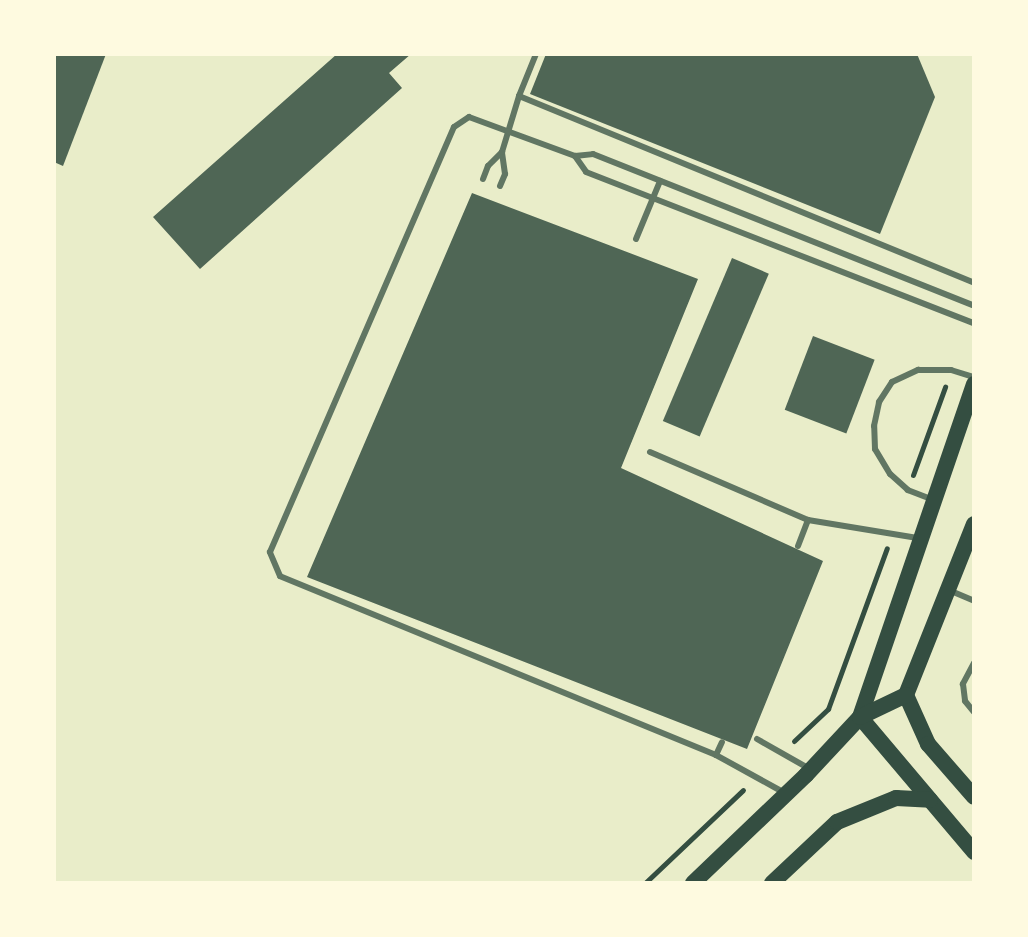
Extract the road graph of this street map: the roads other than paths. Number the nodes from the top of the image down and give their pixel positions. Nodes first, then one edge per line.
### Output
1 (536, 54) edge
2 (519, 96) junction
3 (507, 130) junction
4 (502, 152) junction
5 (575, 156) junction
6 (483, 179) dead end
7 (660, 181) junction
8 (500, 186) dead end
9 (653, 197) junction
10 (830, 217) dead end
11 (827, 225) junction
12 (636, 239) dead end
13 (974, 283) edge
14 (974, 306) edge
15 (974, 323) edge
16 (974, 377) edge
17 (974, 384) edge
18 (650, 452) dead end
19 (934, 500) junction
20 (808, 520) junction
21 (974, 524) edge
22 (921, 538) junction
23 (798, 546) dead end
24 (948, 589) junction
25 (974, 601) edge
26 (974, 663) edge
27 (906, 695) junction
28 (974, 712) edge
29 (860, 717) junction
30 (757, 739) dead end
31 (722, 742) dead end
32 (716, 755) junction
33 (811, 770) junction
34 (786, 794) junction
35 (974, 797) edge
36 (930, 800) junction
37 (974, 852) edge
38 (693, 883) edge
39 (772, 883) edge

1 - 2 lane
2 - 3 lane
2 - 11 lane
3 - 4 lane
3 - 5 lane
3 - 32 lane
4 - 6 lane
4 - 8 lane
5 - 7 lane
5 - 9 lane
7 - 9 lane
7 - 14 lane
9 - 12 lane
9 - 15 lane
10 - 11 lane
11 - 13 lane
16 - 19 lane
17 - 19 main road
18 - 20 lane
19 - 22 main road
20 - 22 lane
20 - 23 lane
21 - 24 main road
22 - 29 main road
24 - 25 lane
24 - 27 main road
26 - 28 lane
27 - 29 main road
27 - 35 main road
29 - 33 main road
29 - 36 main road
30 - 33 lane
31 - 32 lane
32 - 34 lane
33 - 34 main road
34 - 38 main road
36 - 37 main road
36 - 39 main road

